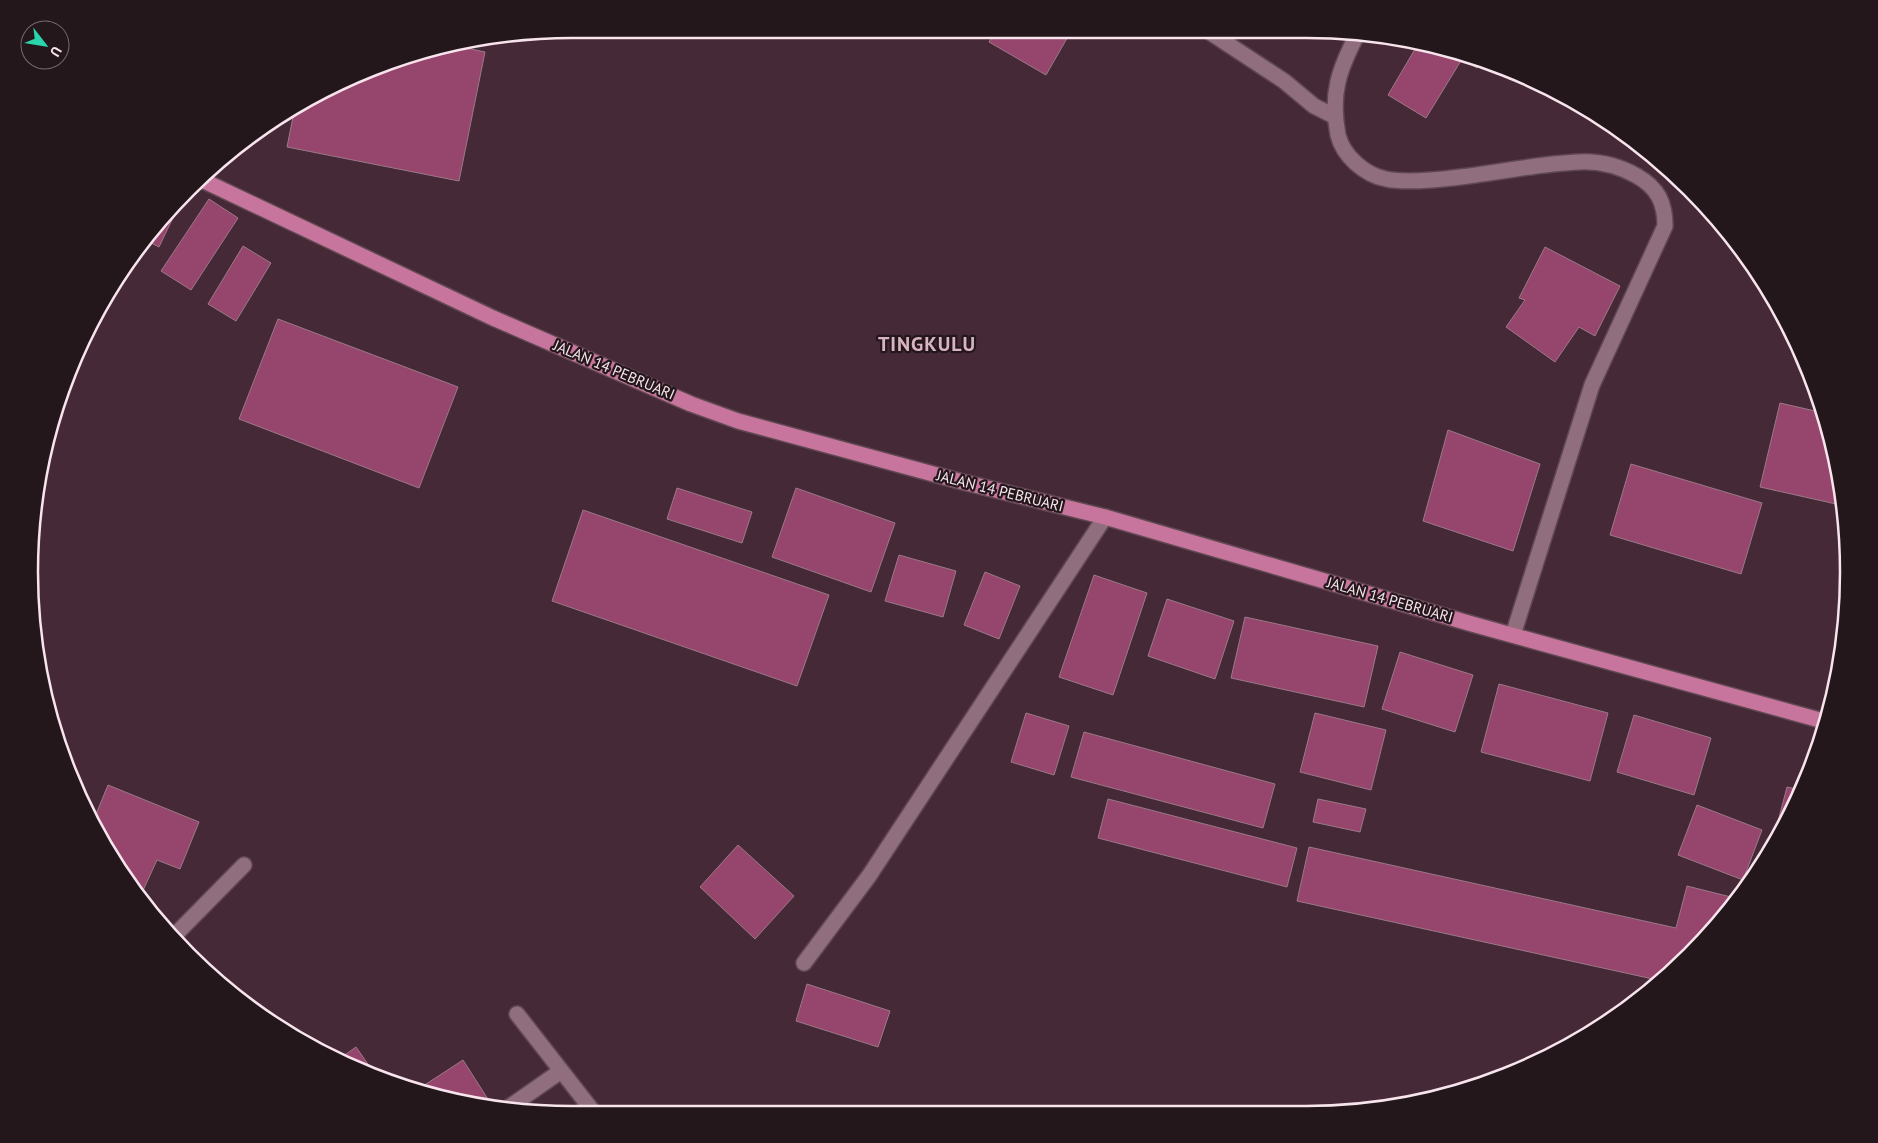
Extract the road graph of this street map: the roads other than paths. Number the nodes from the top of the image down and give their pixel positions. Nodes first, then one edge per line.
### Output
1 (1219, 38) edge
2 (1355, 40) edge
3 (1334, 116) junction
4 (206, 182) edge
5 (1105, 517) junction
6 (1513, 635) junction
7 (1819, 720) edge
8 (244, 865) dead end
9 (178, 932) edge
10 (804, 963) dead end
11 (517, 1014) dead end
12 (562, 1071) junction
13 (516, 1102) edge
14 (589, 1106) edge

1 - 3 street
2 - 3 street
3 - 6 street
4 - 5 main road, JALAN 14 PEBRUARI
5 - 6 main road, JALAN 14 PEBRUARI
5 - 10 street
6 - 7 main road, JALAN 14 PEBRUARI
8 - 9 street
11 - 12 street
12 - 13 street
12 - 14 street

